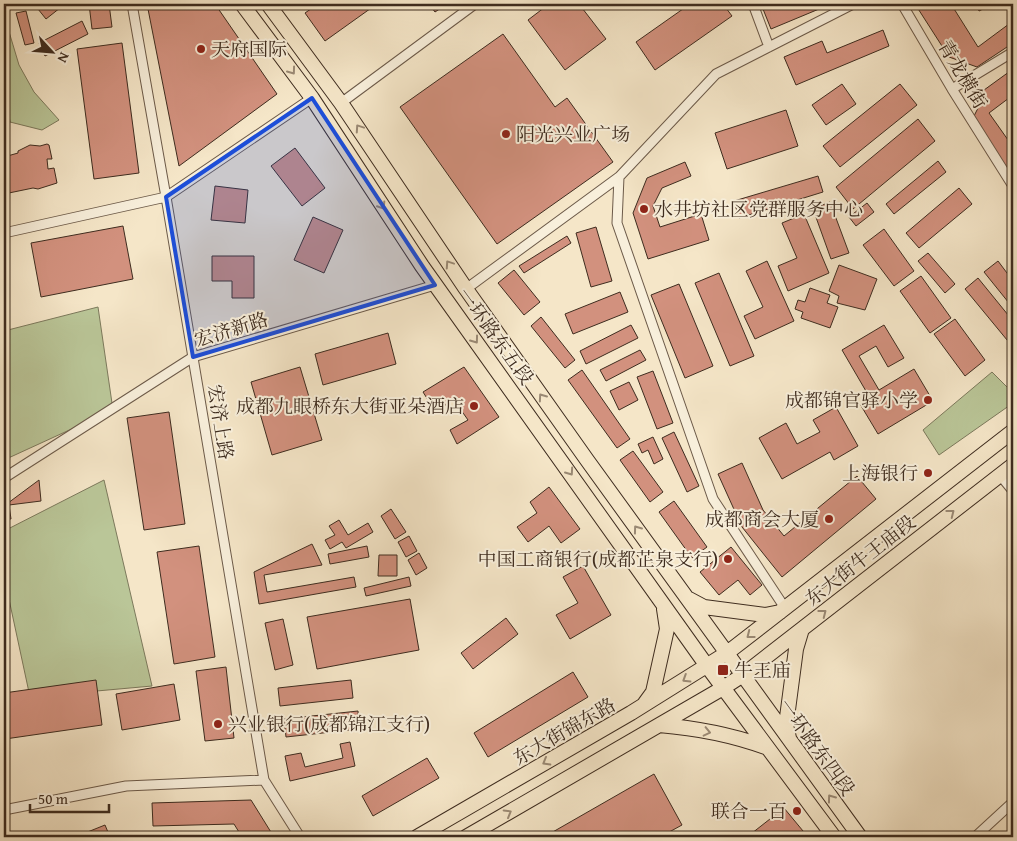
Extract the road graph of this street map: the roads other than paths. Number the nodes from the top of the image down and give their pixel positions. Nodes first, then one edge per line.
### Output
1 (132, 4) edge
2 (242, 4) edge
3 (268, 4) edge
4 (475, 4) edge
5 (753, 4) edge
6 (853, 4) edge
7 (902, 4) edge
8 (768, 47) junction
9 (1013, 52) edge
10 (952, 89) junction
11 (312, 98) junction
12 (341, 103) junction
13 (619, 176) junction
14 (1013, 186) edge
15 (166, 197) junction
16 (4, 233) edge
17 (435, 284) junction
18 (466, 289) junction
19 (193, 357) junction
20 (1013, 432) edge
21 (1013, 465) edge
22 (1000, 475) junction
23 (4, 478) edge
24 (1013, 490) edge
25 (687, 598) junction
26 (664, 606) junction
27 (783, 610) junction
28 (802, 629) junction
29 (727, 653) junction
30 (707, 666) junction
31 (743, 675) junction
32 (723, 688) junction
33 (644, 705) junction
34 (659, 725) junction
35 (790, 741) junction
36 (768, 748) junction
37 (264, 780) junction
38 (1013, 802) edge
39 (4, 810) edge
40 (300, 837) edge
41 (417, 837) edge
42 (466, 837) edge
43 (834, 837) edge
44 (860, 837) edge
45 (975, 837) edge

1 - 15 street, 宏济上路
2 -> 11 main road, 一环路东五段
3 - 12 main road, 一环路东五段
4 - 12 street
5 - 8 street
6 - 8 street
7 - 10 street, 青龙横街
8 - 13 street
9 - 10 street
10 - 14 street, 青龙横街
11 - 15 street
11 -> 17 main road, 一环路东五段
18 -> 12 main road, 一环路东五段
13 - 18 street
13 - 27 street
15 - 16 street
15 - 19 street, 宏济上路
17 - 19 street, 宏济新路
17 -> 26 main road, 一环路东五段
25 -> 18 main road, 一环路东五段
19 - 23 street, 宏济新路
19 - 37 street, 宏济上路
20 - 27 main road, 东大街牛王庙段
21 - 22 main road, 东大街牛王庙段
22 - 24 street
28 -> 22 main road, 东大街牛王庙段
25 - 27 main road
25 - 29 main road, 一环路东五段
26 - 30 main road, 一环路东五段
26 - 33 main road
27 -> 29 main road, 东大街牛王庙段
28 - 31 main road, 东大街牛王庙段
28 - 35 main road
29 - 30 main road, 东大街锦东路
29 - 31 main road, 一环路东四段
30 - 32 main road, 一环路东五段
30 -> 33 main road, 东大街锦东路
31 - 32 main road
31 - 35 main road, 一环路东四段
32 - 34 main road
32 - 36 main road
33 -> 41 main road, 东大街锦东路
34 -> 36 main road
42 -> 34 main road
44 -> 35 main road, 一环路东四段
36 - 43 main road
37 - 39 street
37 - 40 street, 宏济上路
38 - 45 street

